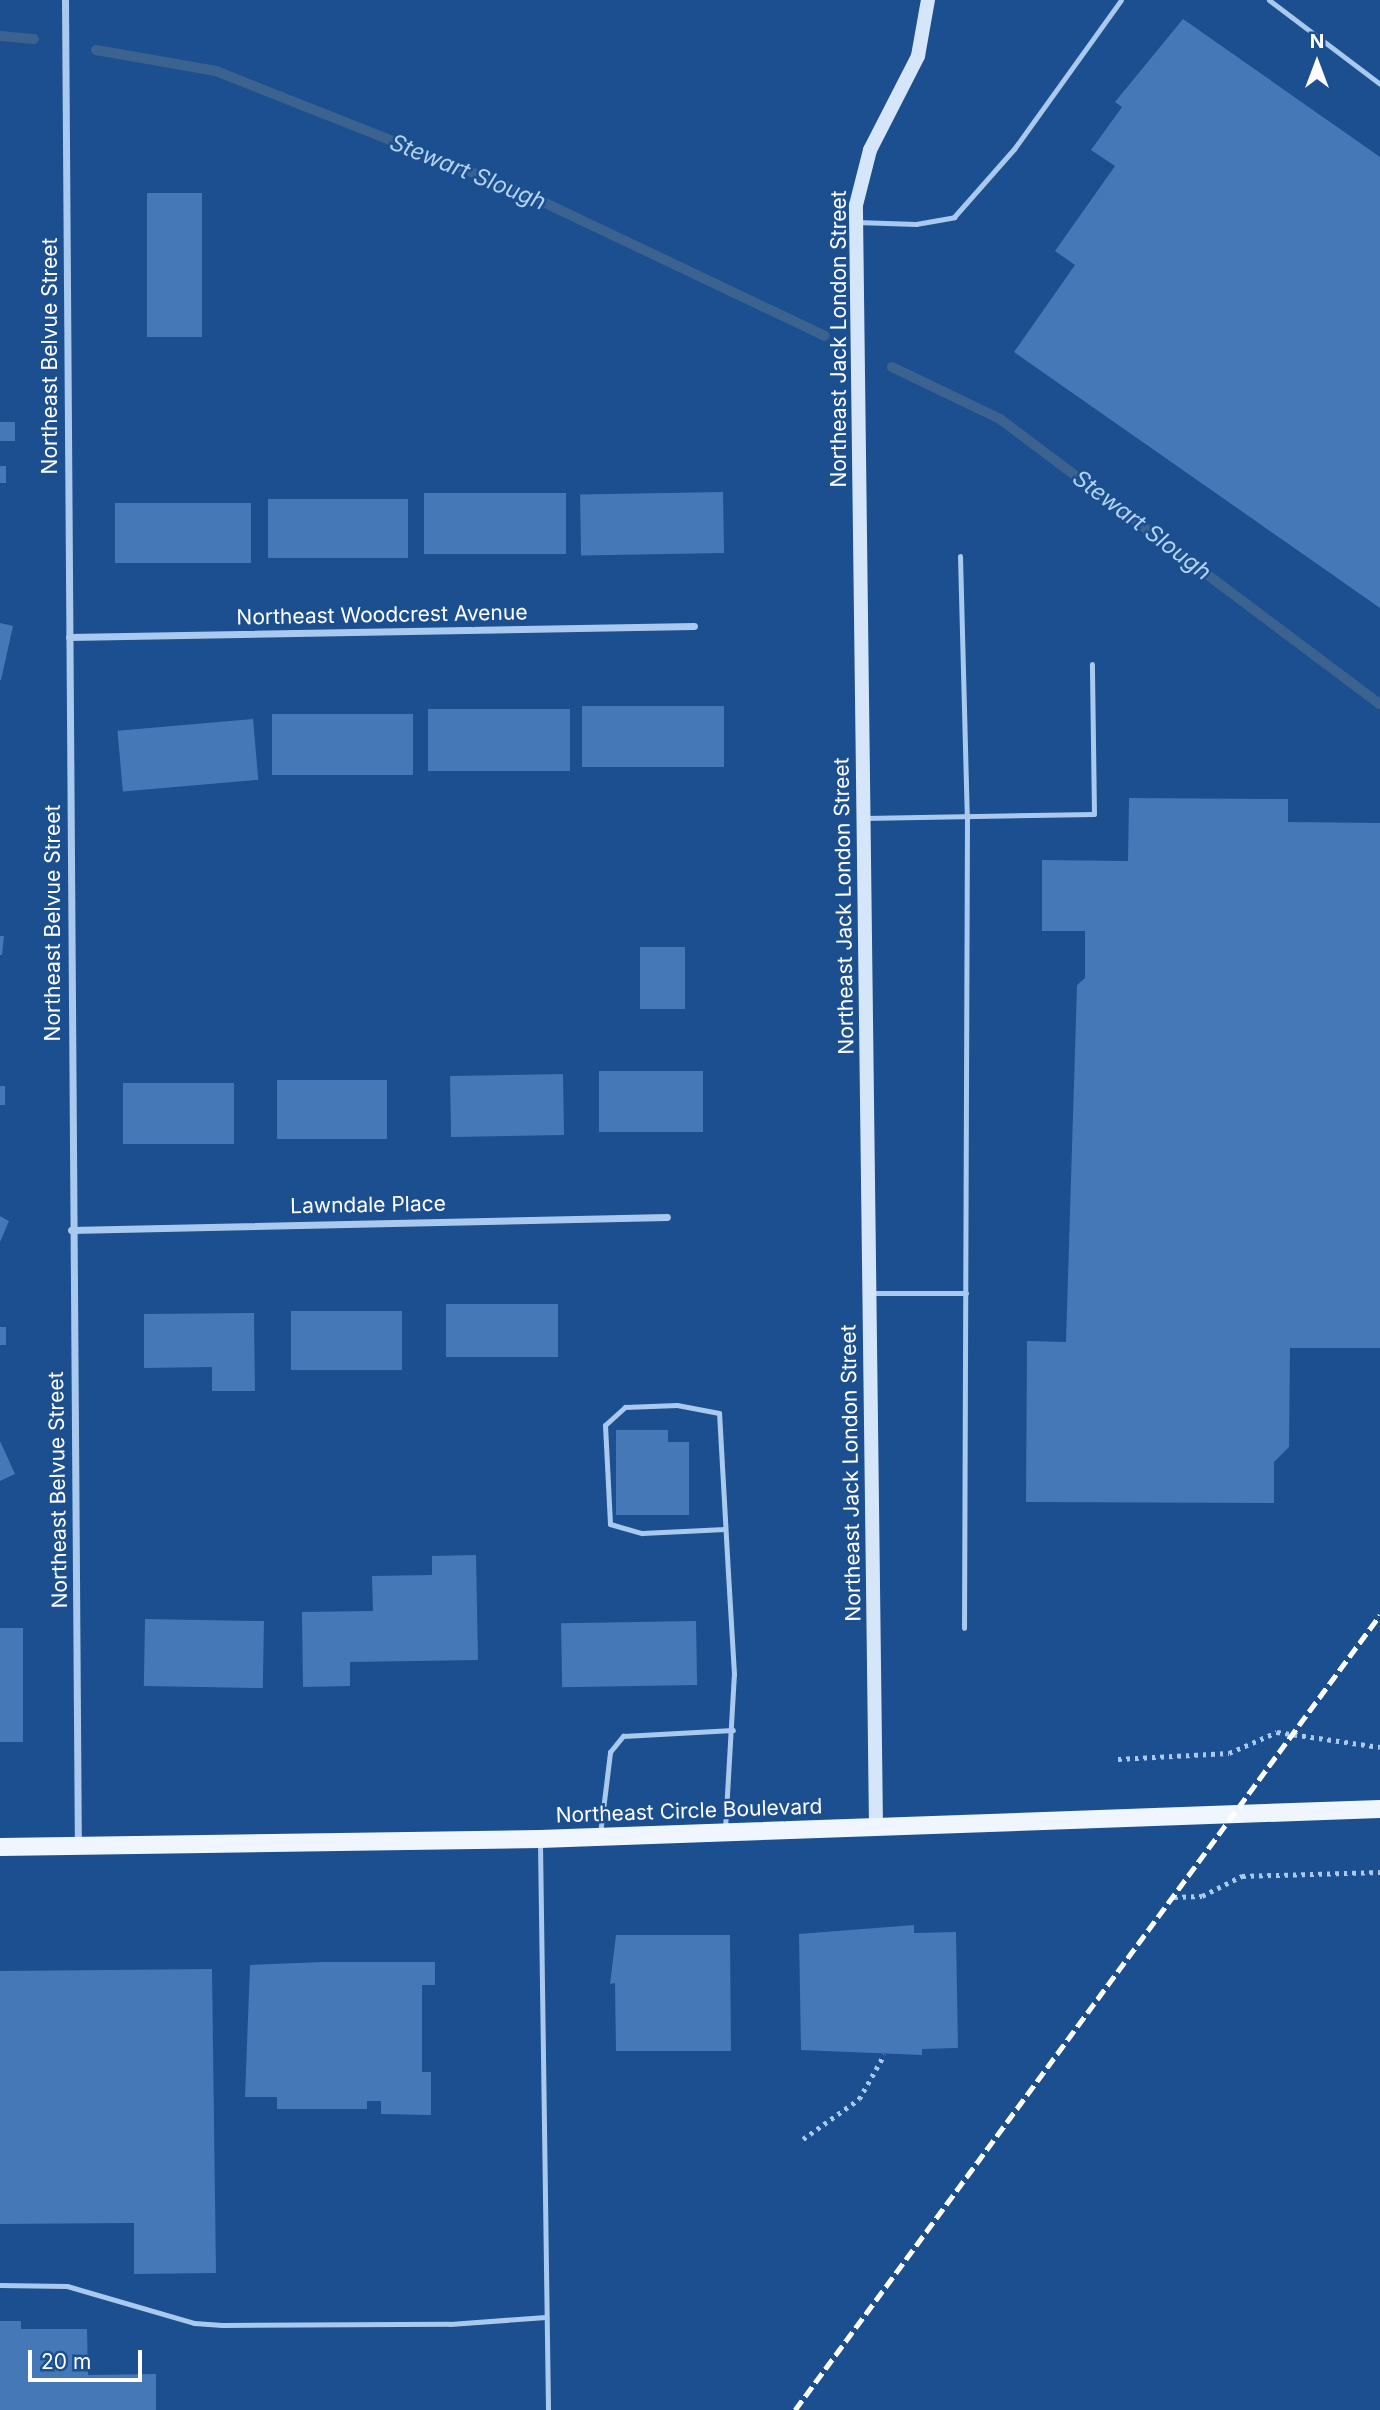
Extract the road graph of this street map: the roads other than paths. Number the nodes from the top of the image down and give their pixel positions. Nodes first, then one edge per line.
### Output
1 (65, 0) edge
2 (928, 0) edge
3 (1121, 0) edge
4 (1270, 0) edge
5 (1380, 84) edge
6 (856, 222) junction
7 (960, 556) dead end
8 (694, 626) dead end
9 (69, 637) junction
10 (1092, 664) dead end
11 (967, 816) junction
12 (864, 818) junction
13 (667, 1217) dead end
14 (71, 1230) junction
15 (870, 1293) junction
16 (966, 1293) junction
17 (726, 1529) junction
18 (964, 1628) dead end
19 (733, 1730) junction
20 (1380, 1809) edge
21 (876, 1827) junction
22 (725, 1832) junction
23 (600, 1837) junction
24 (540, 1839) junction
25 (78, 1846) junction
26 (0, 1847) edge
27 (0, 2285) edge
28 (546, 2317) junction
29 (548, 2410) edge

1 - 9 street, Northeast Belvue Street
2 - 6 street, Northeast Jack London Street
3 - 6 lane
4 - 5 lane
6 - 12 street, Northeast Jack London Street
7 - 11 lane
8 - 9 street, Northeast Woodcrest Avenue
9 - 14 street, Northeast Belvue Street
10 - 11 lane
11 - 12 lane
11 - 16 lane
12 - 15 street, Northeast Jack London Street
13 - 14 street, Lawndale Place
14 - 25 street, Northeast Belvue Street
15 - 16 lane
15 - 21 street, Northeast Jack London Street
16 - 18 lane
17 - 17 lane
17 - 19 lane
19 - 22 lane
19 - 23 lane
20 - 21 main road, Northeast Circle Boulevard
21 - 22 main road, Northeast Circle Boulevard
22 - 23 main road, Northeast Circle Boulevard
23 - 24 main road, Northeast Circle Boulevard
24 - 25 main road, Northeast Circle Boulevard
24 - 28 lane
25 - 26 main road, Northeast Circle Boulevard
27 - 28 lane
28 - 29 lane

